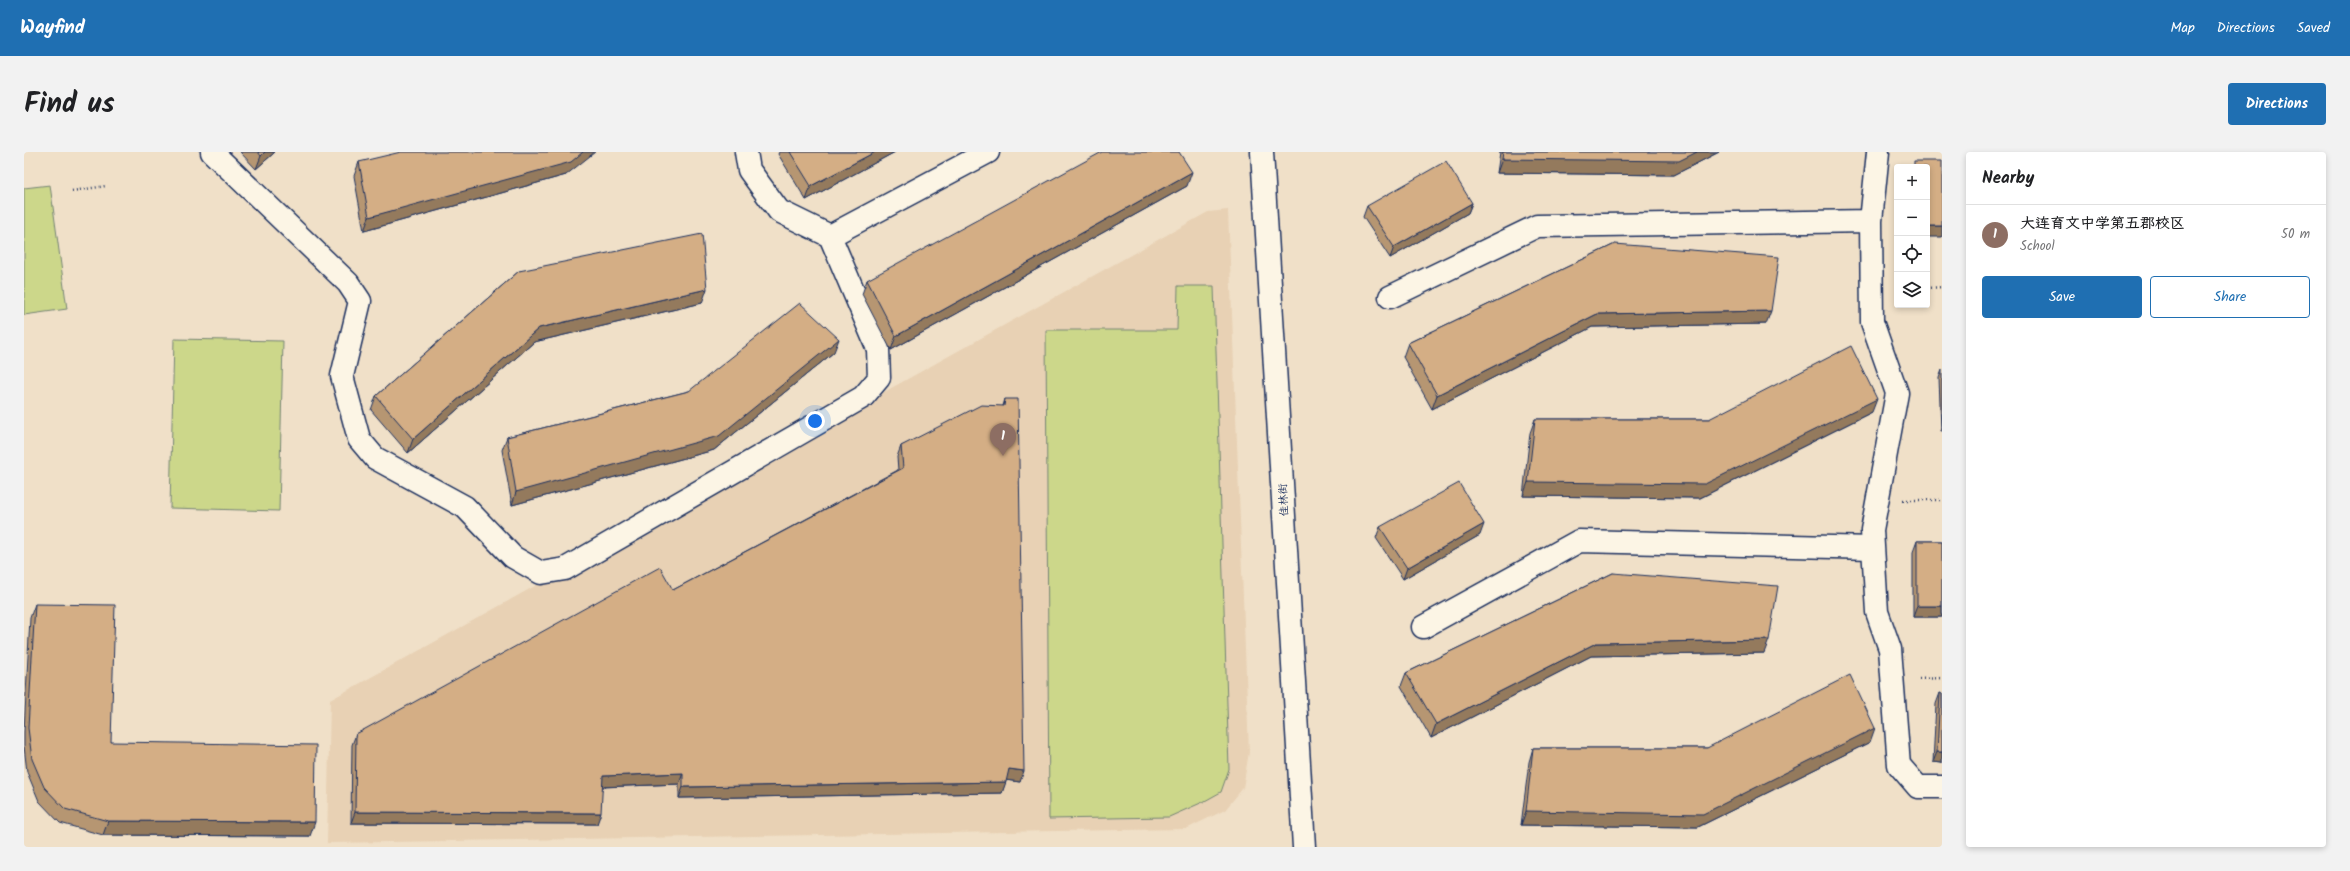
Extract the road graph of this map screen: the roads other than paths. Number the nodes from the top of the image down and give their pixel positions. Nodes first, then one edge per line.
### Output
1 (212, 152) edge
2 (746, 152) edge
3 (988, 152) edge
4 (1262, 152) edge
5 (1878, 152) edge
6 (1871, 221) junction
7 (830, 236) junction
8 (1390, 297) dead end
9 (1873, 548) junction
10 (1423, 627) dead end
11 (1942, 787) edge
12 (1304, 847) edge

1 - 7 street
2 - 7 street
3 - 7 street
4 - 12 street, 佳林街
5 - 6 street
6 - 8 street
6 - 9 street
9 - 10 street
9 - 11 street

